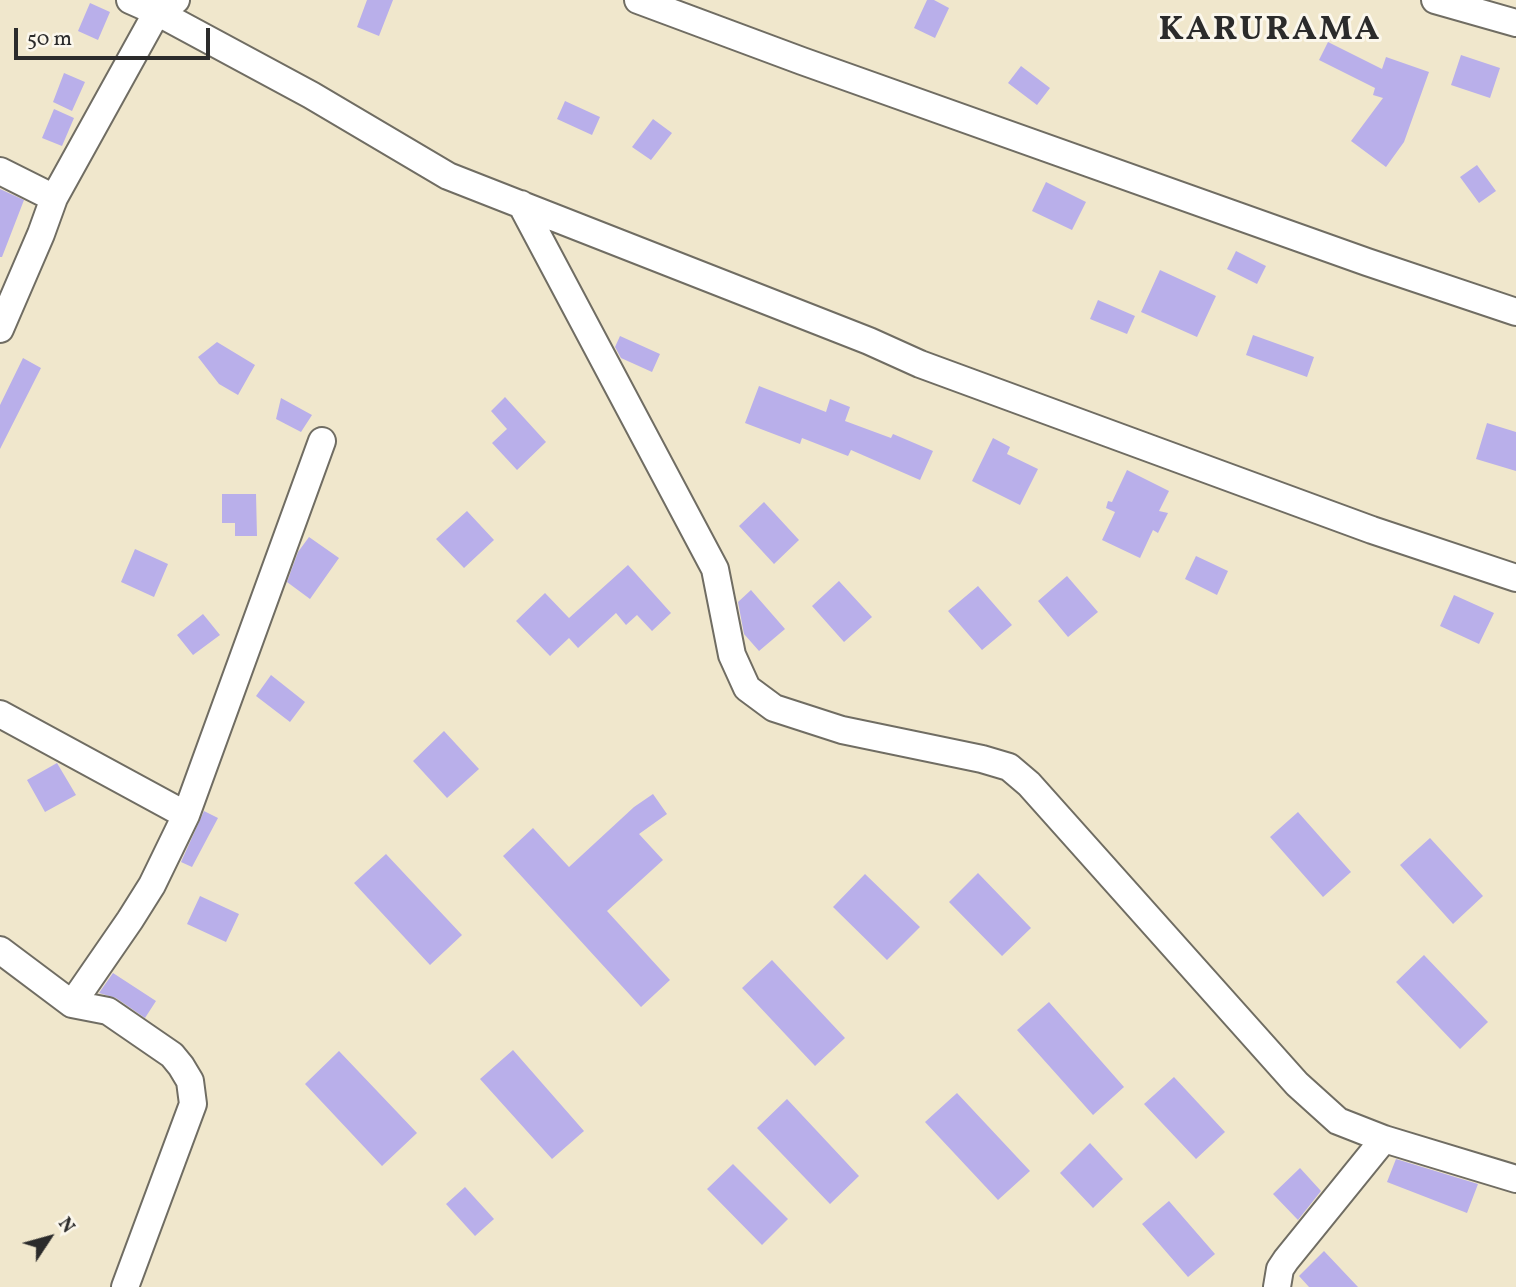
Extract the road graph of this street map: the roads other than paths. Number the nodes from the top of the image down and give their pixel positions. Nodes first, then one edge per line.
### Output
1 (131, 0) edge
2 (638, 0) edge
3 (1435, 0) edge
4 (166, 6) edge
5 (1516, 23) edge
6 (0, 171) edge
7 (54, 198) junction
8 (521, 204) junction
9 (1516, 312) edge
10 (0, 329) edge
11 (322, 441) dead end
12 (1516, 578) edge
13 (0, 714) edge
14 (186, 815) junction
15 (0, 950) edge
16 (72, 1004) junction
17 (1384, 1139) junction
18 (1516, 1179) edge
19 (125, 1287) edge
20 (1277, 1287) edge

1 - 4 street
2 - 9 street
3 - 5 street
4 - 7 street
4 - 8 street
6 - 7 street
7 - 10 street
8 - 12 street
8 - 17 street
11 - 14 street
13 - 14 street
14 - 16 street
15 - 16 street
16 - 19 street
17 - 18 street
17 - 20 street

